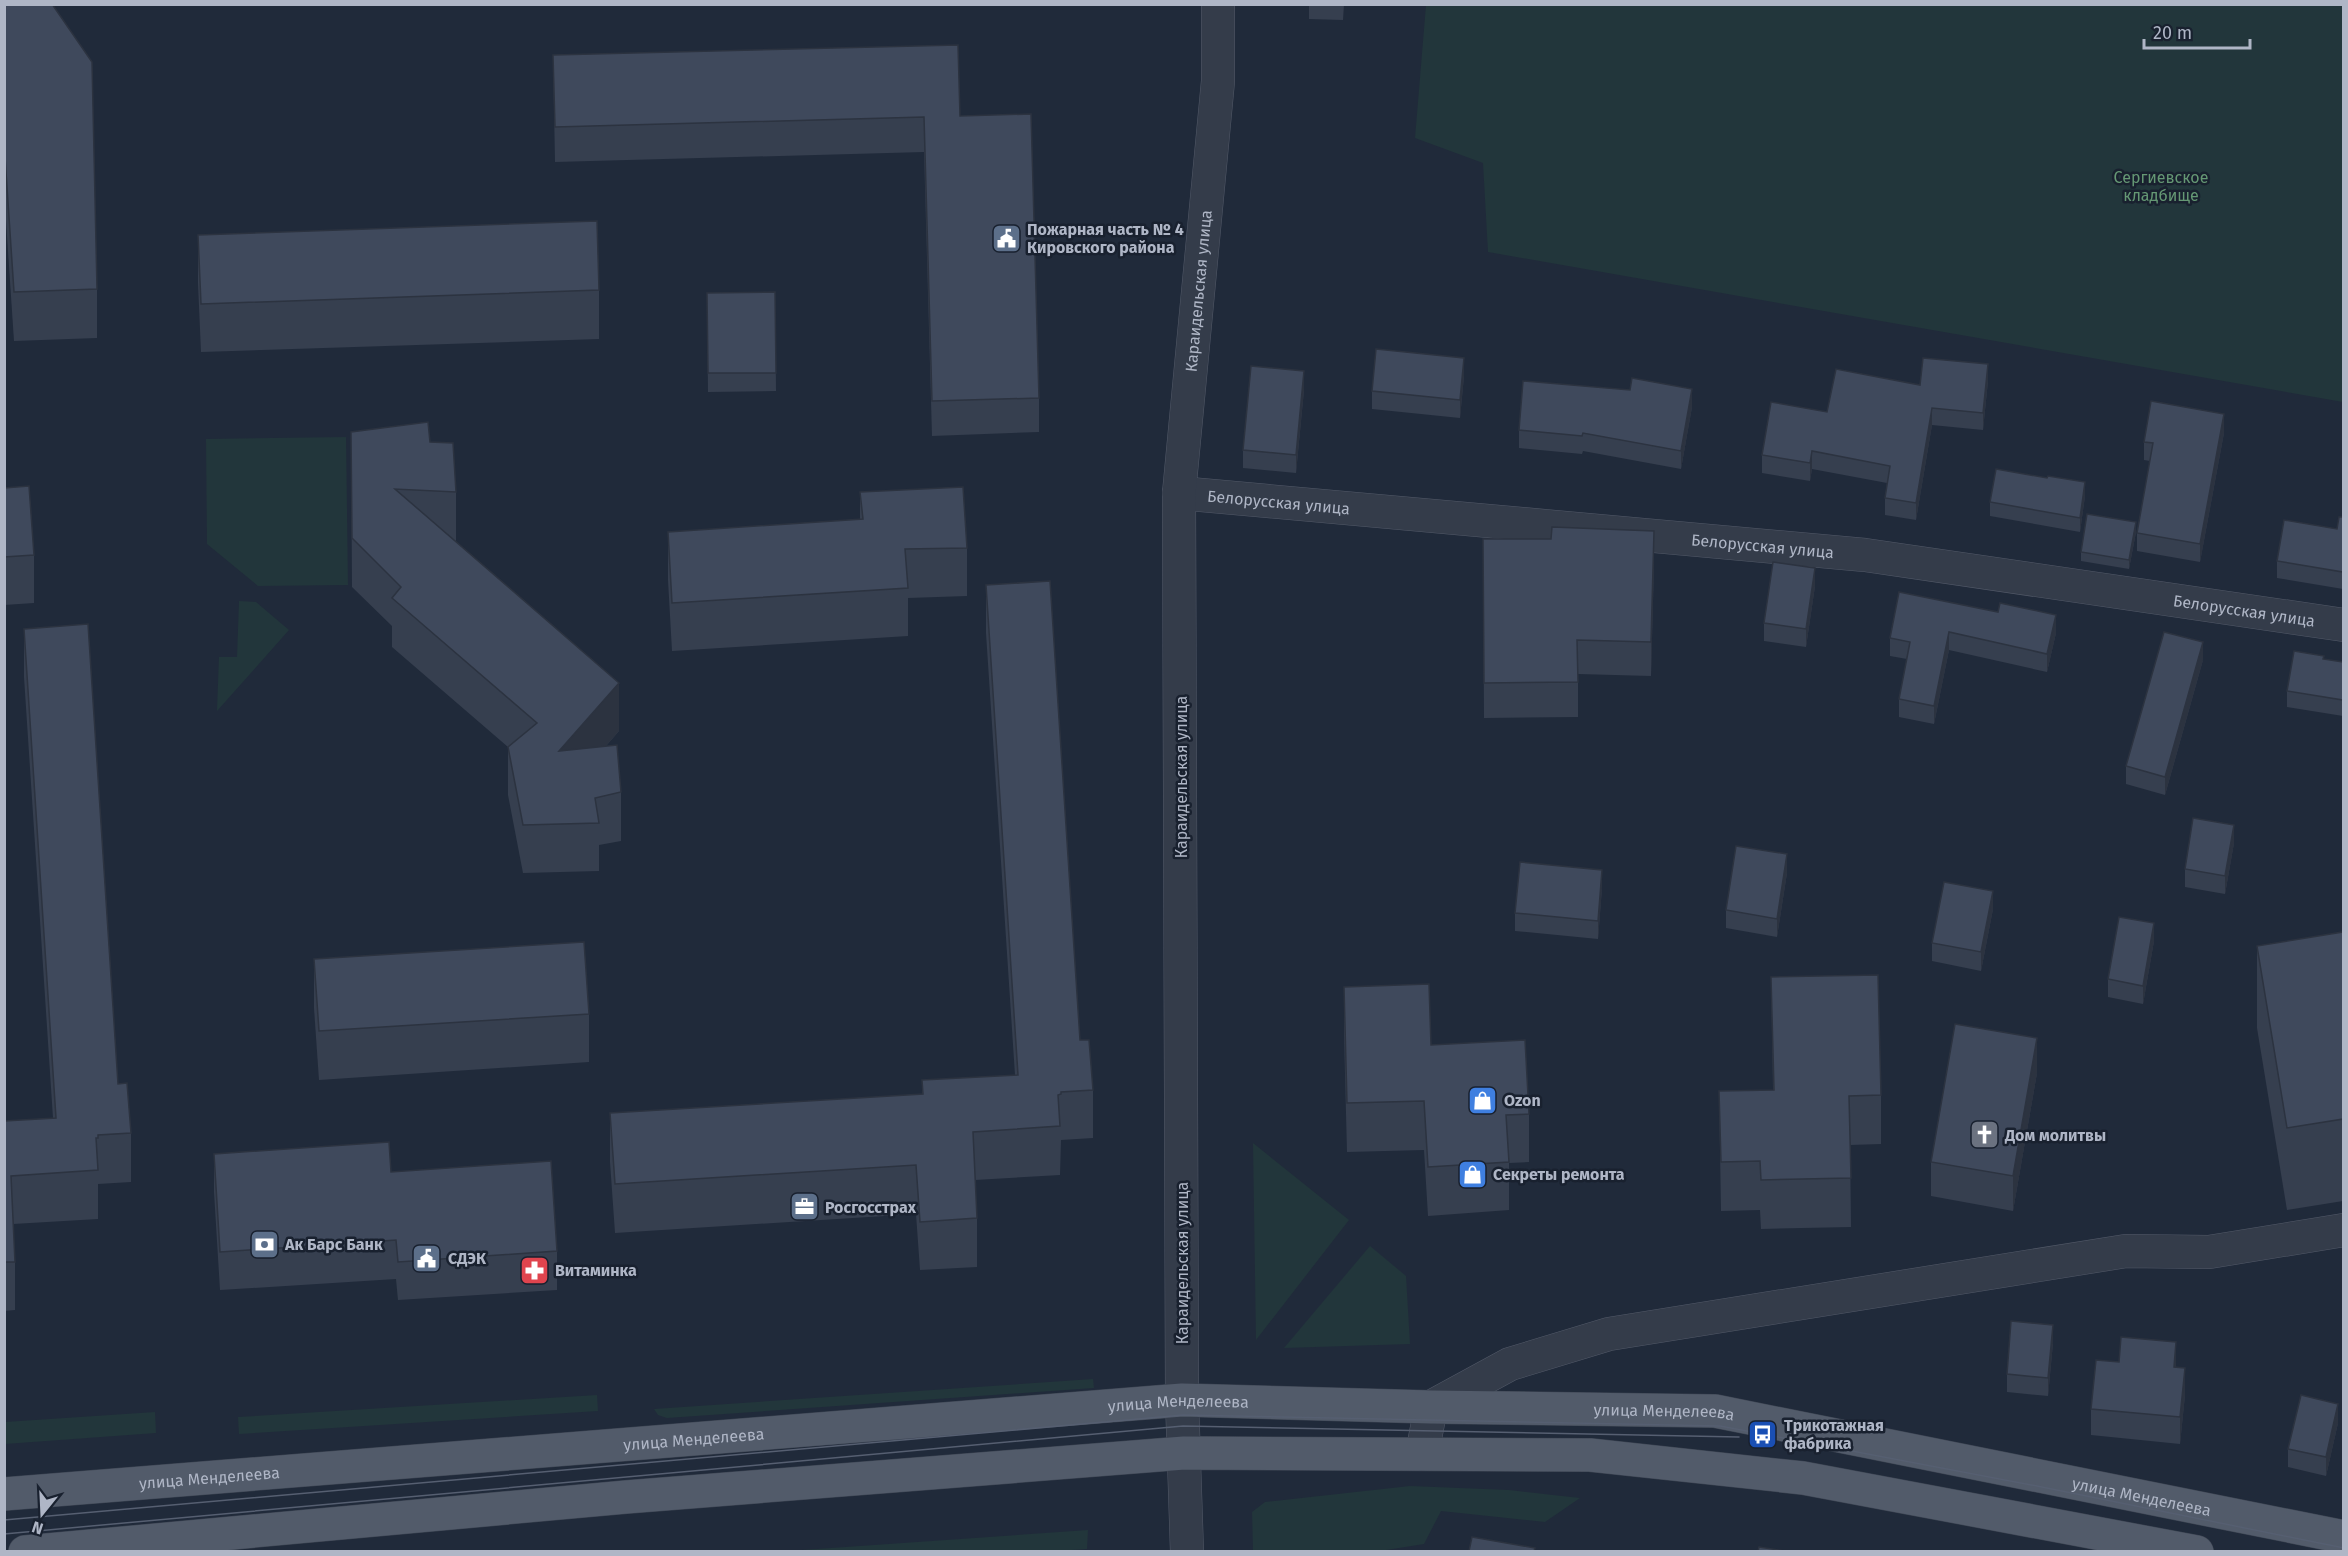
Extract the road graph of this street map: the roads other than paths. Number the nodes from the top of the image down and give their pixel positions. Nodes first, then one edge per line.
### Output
1 (1218, 4) edge
2 (1179, 493) junction
3 (2343, 625) edge
4 (2343, 1230) edge
5 (1182, 1400) junction
6 (1431, 1407) junction
7 (1184, 1454) junction
8 (1422, 1455) junction
9 (4, 1494) edge
10 (2343, 1537) edge
11 (25, 1551) edge
12 (1187, 1551) edge
13 (2197, 1551) edge

1 - 2 street, Караидельская улица
2 - 3 street, Белорусская улица
2 - 5 street, Караидельская улица
4 - 6 street
5 - 6 main road, улица Менделеева
5 - 7 street, Караидельская улица
5 - 9 main road, улица Менделеева
6 - 8 street
6 - 10 main road, улица Менделеева
7 - 8 main road
7 - 11 main road
7 - 12 street, Караидельская улица
8 - 13 main road

